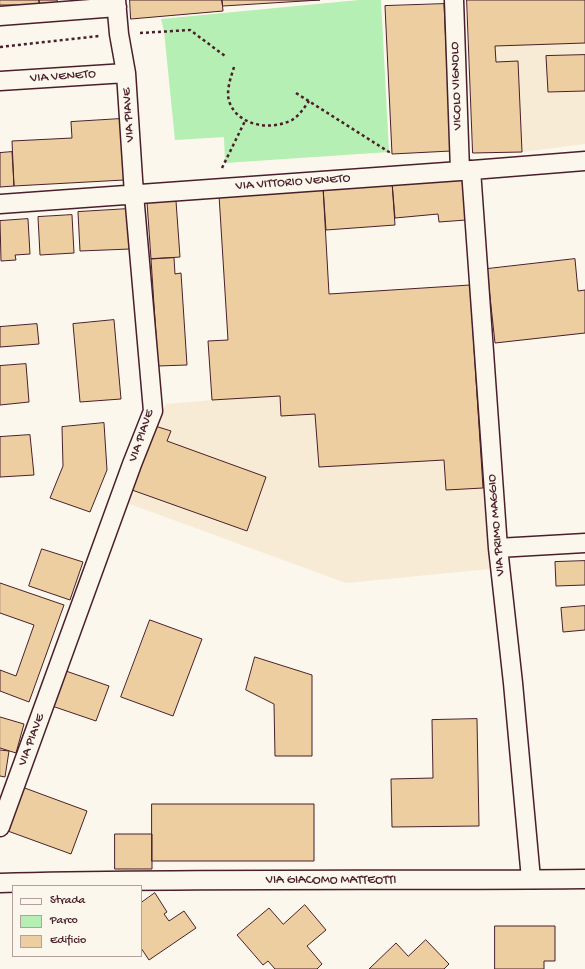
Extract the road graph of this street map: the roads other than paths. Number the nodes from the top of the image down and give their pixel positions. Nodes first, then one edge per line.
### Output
1 (454, 0) edge
2 (116, 4) edge
3 (0, 16) edge
4 (126, 73) junction
5 (0, 82) edge
6 (585, 161) edge
7 (466, 170) junction
8 (134, 194) junction
9 (0, 204) edge
10 (585, 543) edge
11 (498, 548) junction
12 (0, 827) edge
13 (585, 879) edge
14 (531, 880) junction
15 (0, 883) edge

1 - 7 street, VICOLO VIGNOLO
2 - 3 street
2 - 4 street, VIA PIAVE
4 - 5 street, VIA VENETO
4 - 8 street, VIA PIAVE
6 - 7 street, VIA VITTORIO VENETO
7 - 8 street, VIA VITTORIO VENETO
7 - 11 street, VIA PRIMO MAGGIO
8 - 9 street, VIA VITTORIO VENETO
8 - 12 street, VIA PIAVE
10 - 11 street
11 - 14 street, VIA PRIMO MAGGIO
13 - 14 street, VIA GIACOMO MATTEOTTI
14 - 15 street, VIA GIACOMO MATTEOTTI

